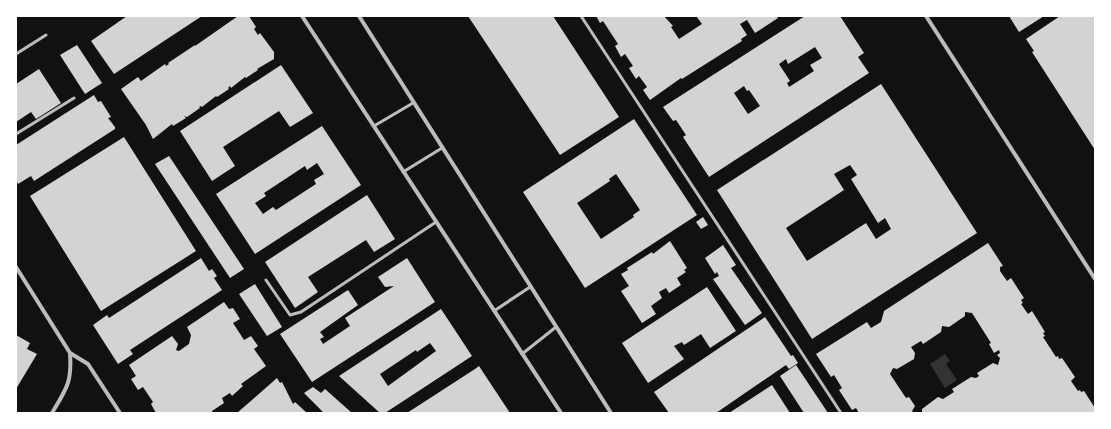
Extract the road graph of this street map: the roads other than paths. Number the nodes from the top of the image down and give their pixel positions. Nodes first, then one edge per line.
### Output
1 (302, 16) edge
2 (358, 16) edge
3 (582, 16) edge
4 (926, 16) edge
5 (46, 35) dead end
6 (16, 54) edge
7 (74, 98) dead end
8 (414, 103) junction
9 (374, 126) junction
10 (16, 134) edge
11 (442, 148) junction
12 (403, 172) junction
13 (436, 222) junction
14 (16, 267) edge
15 (1095, 279) edge
16 (266, 280) dead end
17 (530, 287) junction
18 (494, 311) junction
19 (556, 327) junction
20 (70, 352) junction
21 (522, 354) junction
22 (52, 413) edge
23 (120, 413) edge
24 (560, 413) edge
25 (611, 413) edge
26 (841, 413) edge

1 - 9 street
2 - 8 street
3 - 26 lane
4 - 15 street
5 - 6 lane
7 - 10 lane
8 - 9 lane
8 - 11 street
9 - 12 street
11 - 12 lane
11 - 17 street
12 - 13 street
13 - 16 lane
13 - 18 street
14 - 20 street
17 - 18 lane
17 - 19 street
18 - 21 street
19 - 21 lane
19 - 25 street
20 - 22 street
20 - 23 street
21 - 24 street

